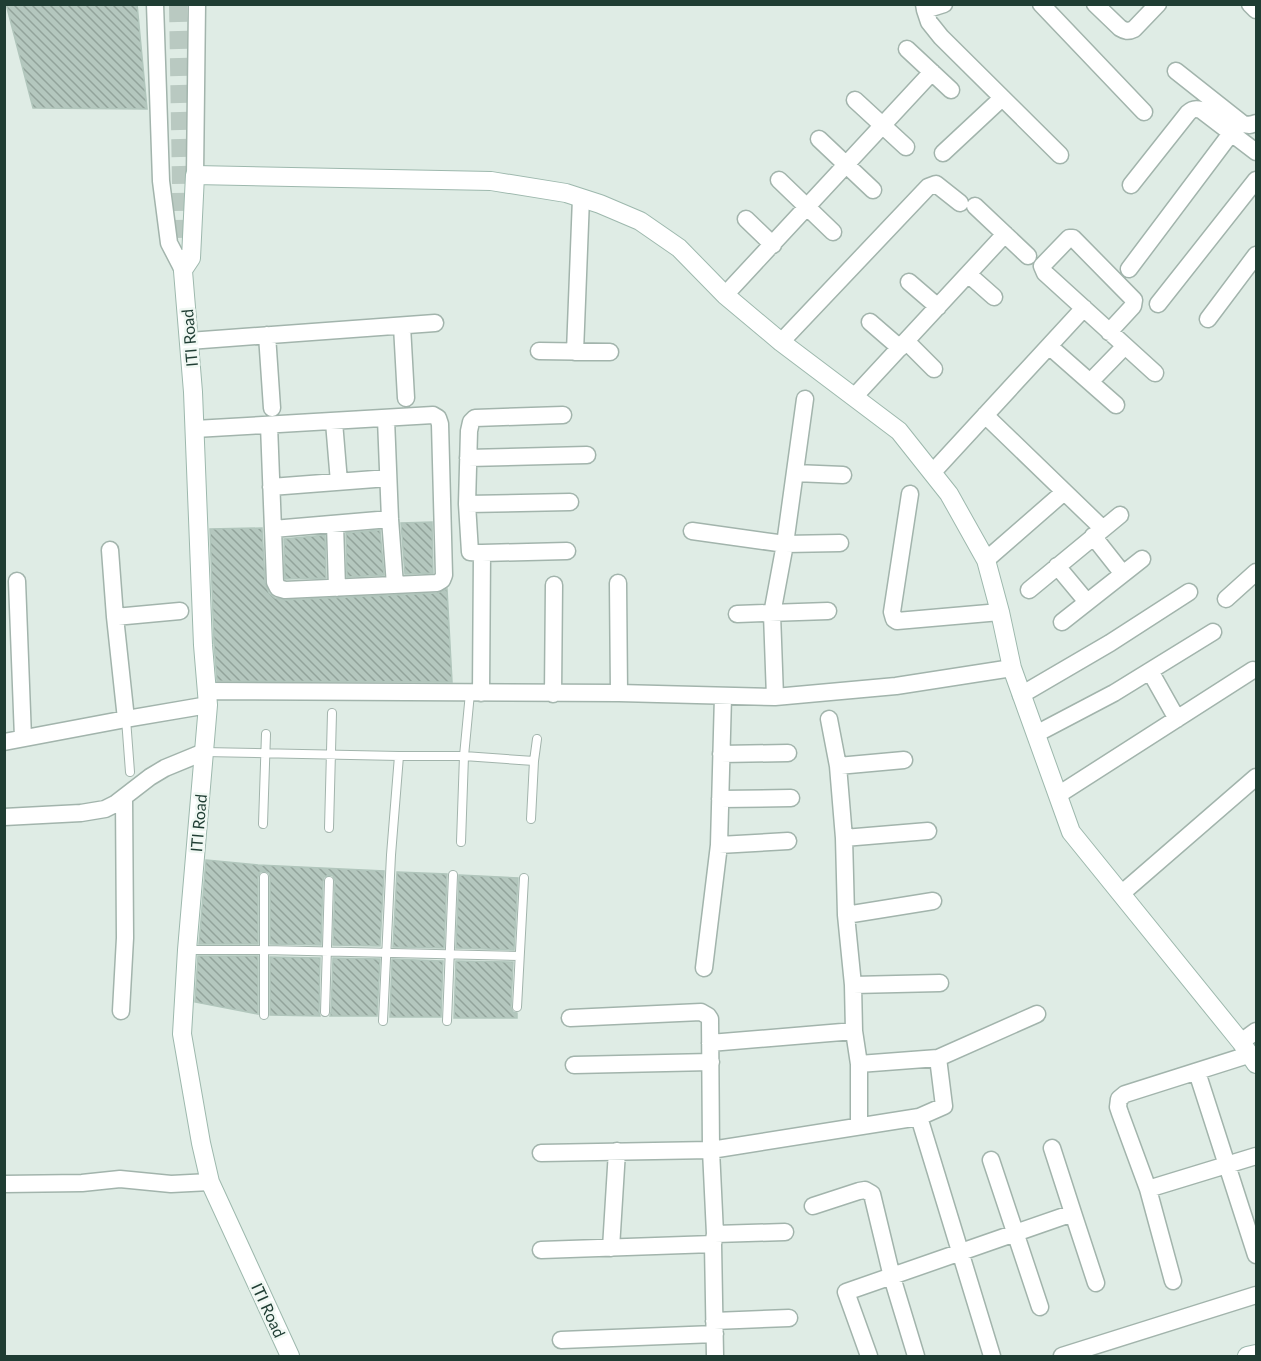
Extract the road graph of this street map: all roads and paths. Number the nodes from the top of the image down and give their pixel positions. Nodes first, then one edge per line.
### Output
1 (155, 4) edge
2 (197, 4) edge
3 (944, 4) edge
4 (1041, 4) edge
5 (1095, 4) edge
6 (1158, 4) edge
7 (1250, 4) edge
8 (925, 7) edge
9 (1257, 10) edge
10 (907, 49) dead end
11 (1176, 71) dead end
12 (932, 72) junction
13 (951, 90) dead end
14 (1002, 98) junction
15 (855, 100) dead end
16 (1144, 112) dead end
17 (1257, 123) edge
18 (883, 126) junction
19 (1232, 132) junction
20 (819, 139) dead end
21 (906, 147) dead end
22 (1257, 152) edge
23 (943, 153) dead end
24 (1060, 155) dead end
25 (846, 165) junction
26 (195, 175) junction
27 (779, 180) dead end
28 (1257, 180) edge
29 (1131, 185) dead end
30 (873, 190) dead end
31 (581, 198) junction
32 (807, 207) junction
33 (746, 219) dead end
34 (833, 232) dead end
35 (1005, 234) junction
36 (182, 244) tunnel mouth
37 (773, 244) junction
38 (1257, 255) edge
39 (1028, 256) dead end
40 (1129, 269) dead end
41 (183, 270) junction
42 (968, 274) junction
43 (909, 282) dead end
44 (725, 295) junction
45 (994, 297) dead end
46 (1158, 304) dead end
47 (938, 306) junction
48 (1084, 308) junction
49 (1208, 319) dead end
50 (870, 322) dead end
51 (435, 323) dead end
52 (402, 326) junction
53 (1109, 332) junction
54 (267, 336) junction
55 (189, 341) junction
56 (781, 342) junction
57 (903, 345) junction
58 (1049, 345) junction
59 (1125, 346) junction
60 (539, 351) dead end
61 (575, 352) junction
62 (610, 352) dead end
63 (934, 369) dead end
64 (1155, 373) dead end
65 (1090, 382) junction
66 (854, 397) junction
67 (406, 398) dead end
68 (805, 399) dead end
69 (1116, 405) dead end
70 (985, 415) junction
71 (563, 416) dead end
72 (270, 417) junction
73 (386, 419) junction
74 (334, 422) junction
75 (195, 429) junction
76 (587, 454) dead end
77 (468, 458) junction
78 (795, 473) junction
79 (932, 473) junction
80 (843, 475) dead end
81 (388, 478) junction
82 (339, 482) junction
83 (271, 487) junction
84 (1064, 492) junction
85 (910, 494) dead end
86 (570, 502) dead end
87 (467, 504) junction
88 (1120, 515) dead end
89 (390, 519) junction
90 (335, 524) junction
91 (273, 529) junction
92 (692, 531) dead end
93 (1098, 532) junction
94 (840, 543) dead end
95 (785, 544) junction
96 (110, 550) dead end
97 (567, 551) dead end
98 (482, 554) junction
99 (1142, 559) dead end
100 (986, 560) junction
101 (1057, 566) junction
102 (1257, 572) edge
103 (1123, 574) junction
104 (17, 581) dead end
105 (618, 583) dead end
106 (395, 585) junction
107 (554, 585) dead end
108 (337, 588) junction
109 (1029, 590) dead end
110 (1189, 592) dead end
111 (1226, 599) dead end
112 (1087, 602) junction
113 (180, 610) dead end
114 (828, 611) dead end
115 (1000, 612) junction
116 (737, 614) dead end
117 (772, 614) junction
118 (115, 617) junction
119 (1062, 622) dead end
120 (1213, 632) dead end
121 (1012, 668) junction
122 (1253, 670) dead end
123 (1150, 671) junction
124 (476, 693) junction
125 (619, 693) junction
126 (553, 694) junction
127 (1022, 694) junction
128 (723, 696) junction
129 (775, 697) junction
130 (208, 698) junction
131 (332, 713) dead end
132 (126, 718) junction
133 (830, 719) dead end
134 (1176, 719) junction
135 (266, 734) dead end
136 (1036, 734) junction
137 (22, 738) junction
138 (537, 739) dead end
139 (4, 742) edge
140 (204, 752) junction
141 (266, 753) junction
142 (788, 753) dead end
143 (331, 754) junction
144 (721, 754) junction
145 (399, 756) junction
146 (464, 756) junction
147 (904, 760) dead end
148 (534, 761) junction
149 (838, 766) junction
150 (129, 772) dead end
151 (1257, 777) edge
152 (1058, 795) junction
153 (124, 797) junction
154 (792, 798) dead end
155 (720, 799) junction
156 (4, 817) edge
157 (531, 819) dead end
158 (263, 824) dead end
159 (329, 828) dead end
160 (928, 831) dead end
161 (844, 838) junction
162 (788, 841) dead end
163 (461, 842) dead end
164 (719, 844) junction
165 (453, 875) dead end
166 (264, 877) dead end
167 (524, 878) dead end
168 (329, 881) dead end
169 (1121, 894) junction
170 (933, 901) dead end
171 (846, 915) junction
172 (187, 950) junction
173 (265, 950) junction
174 (327, 952) junction
175 (387, 954) junction
176 (450, 954) junction
177 (519, 956) junction
178 (704, 968) dead end
179 (940, 983) dead end
180 (853, 985) junction
181 (517, 1007) dead end
182 (121, 1011) dead end
183 (326, 1012) dead end
184 (1038, 1014) dead end
185 (264, 1015) dead end
186 (570, 1018) dead end
187 (383, 1021) dead end
188 (447, 1021) dead end
189 (854, 1031) junction
190 (1257, 1031) edge
191 (710, 1043) junction
192 (1249, 1054) edge
193 (938, 1058) junction
194 (711, 1062) junction
195 (859, 1064) junction
196 (574, 1065) dead end
197 (1197, 1072) junction
198 (919, 1117) junction
199 (859, 1126) junction
200 (1052, 1148) dead end
201 (711, 1150) junction
202 (617, 1151) junction
203 (541, 1153) dead end
204 (1257, 1156) edge
205 (991, 1160) dead end
206 (1227, 1165) junction
207 (210, 1182) junction
208 (4, 1184) edge
209 (1148, 1189) junction
210 (813, 1206) dead end
211 (1073, 1212) junction
212 (785, 1232) dead end
213 (1015, 1234) junction
214 (714, 1239) junction
215 (611, 1248) junction
216 (541, 1250) dead end
217 (960, 1253) junction
218 (1257, 1255) edge
219 (892, 1277) junction
220 (1173, 1281) dead end
221 (1096, 1283) dead end
222 (1257, 1295) edge
223 (1040, 1306) dead end
224 (789, 1318) dead end
225 (714, 1327) junction
226 (561, 1340) dead end
227 (1257, 1354) edge
228 (290, 1356) edge
229 (715, 1356) edge
230 (869, 1356) edge
231 (916, 1356) edge
232 (992, 1356) edge
233 (1062, 1356) edge
234 (1247, 1356) edge

1 - 41 street
2 - 26 street
3 - 8 street
4 - 16 street
5 - 6 street
7 - 9 street
8 - 14 street
10 - 12 street
11 - 17 street
12 - 13 street
12 - 18 street
14 - 23 street
14 - 24 street
15 - 18 street
18 - 21 street
18 - 25 street
19 - 22 street
19 - 29 street
19 - 40 street
20 - 25 street
25 - 30 street
25 - 32 street
26 - 31 street
26 - 41 street
27 - 32 street
28 - 46 street
31 - 44 street
31 - 61 street
32 - 34 street
32 - 37 street
33 - 37 street
35 - 39 street
35 - 42 street
35 - 56 street
36 - 41 street, ITI Road
37 - 44 street
38 - 49 street
41 - 55 street, ITI Road
42 - 45 street
42 - 47 street
43 - 47 street
44 - 56 street
47 - 57 street
48 - 53 street
48 - 53 street
48 - 58 street
50 - 57 street
51 - 52 street
52 - 54 street
52 - 67 street
53 - 59 street
54 - 55 street
54 - 72 street
55 - 75 street, ITI Road
56 - 66 street
57 - 63 street
57 - 66 street
58 - 65 street
58 - 70 street
59 - 64 street
59 - 65 street
60 - 61 street
61 - 62 street
65 - 69 street
66 - 79 street
68 - 78 street
70 - 79 street
70 - 84 street
71 - 77 street
72 - 74 street
72 - 75 street
72 - 83 street
73 - 74 street
73 - 81 street
73 - 106 street
74 - 82 street
75 - 130 street, ITI Road
76 - 77 street
77 - 87 street
78 - 80 street
78 - 95 street
79 - 100 street
81 - 82 street
81 - 89 street
82 - 83 street
83 - 91 street
84 - 93 street
84 - 100 street
85 - 115 street
86 - 87 street
87 - 98 street
88 - 93 street
89 - 90 street
89 - 106 street
90 - 91 street
90 - 108 street
91 - 108 street
92 - 95 street
93 - 101 street
93 - 103 street
94 - 95 street
95 - 117 street
96 - 118 street
97 - 98 street
98 - 124 street
99 - 103 street
100 - 115 street
101 - 109 street
101 - 112 street
102 - 111 street
103 - 112 street
104 - 137 street
105 - 125 street
106 - 108 street
107 - 126 street
110 - 127 street
112 - 119 street
113 - 118 street
114 - 117 street
115 - 121 street
116 - 117 street
117 - 129 street
118 - 132 street
120 - 123 street
121 - 127 street
121 - 129 street
122 - 134 street
123 - 134 street
123 - 136 street
124 - 126 street
124 - 130 street
124 - 146 lane
125 - 126 street
125 - 128 street
127 - 136 street
128 - 129 street
128 - 144 street
130 - 132 street
130 - 140 street, ITI Road
131 - 143 lane
132 - 137 street
132 - 150 lane
133 - 149 street
134 - 152 street
135 - 141 lane
136 - 152 street
137 - 139 street
138 - 148 lane
140 - 141 lane
140 - 153 street
140 - 172 street, ITI Road
141 - 143 lane
141 - 158 lane
142 - 144 street
143 - 145 lane
143 - 159 lane
144 - 155 street
145 - 146 lane
145 - 175 lane
146 - 148 lane
146 - 163 lane
147 - 149 street
148 - 157 lane
149 - 161 street
151 - 169 street
152 - 169 street
153 - 156 street
153 - 182 street
154 - 155 street
155 - 164 street
160 - 161 street
161 - 171 street
162 - 164 street
164 - 178 street
165 - 176 lane
166 - 173 lane
167 - 177 lane
168 - 174 lane
169 - 192 street
170 - 171 street
171 - 180 street
172 - 173 lane
172 - 207 street, ITI Road
173 - 174 lane
173 - 185 lane
174 - 175 lane
174 - 183 lane
175 - 176 lane
175 - 187 lane
176 - 177 lane
176 - 188 lane
177 - 181 lane
179 - 180 street
180 - 189 street
184 - 193 street
186 - 191 street
189 - 191 street
189 - 195 street
190 - 192 street
191 - 194 street
192 - 197 street
193 - 195 street
193 - 198 street
194 - 196 street
194 - 201 street
195 - 199 street
197 - 206 street
197 - 209 street
198 - 199 street
198 - 217 street
199 - 201 street
200 - 211 street
201 - 202 street
201 - 214 street
202 - 203 street
202 - 215 street
204 - 206 street
205 - 213 street
206 - 209 street
206 - 218 street
207 - 208 street
207 - 228 street, ITI Road
209 - 220 street
210 - 219 street
211 - 213 street
211 - 221 street
212 - 214 street
213 - 217 street
213 - 223 street
214 - 215 street
214 - 225 street
215 - 216 street
217 - 219 street
217 - 232 street
219 - 230 street
219 - 231 street
222 - 233 street
224 - 225 street
225 - 226 street
225 - 229 street
227 - 234 street

